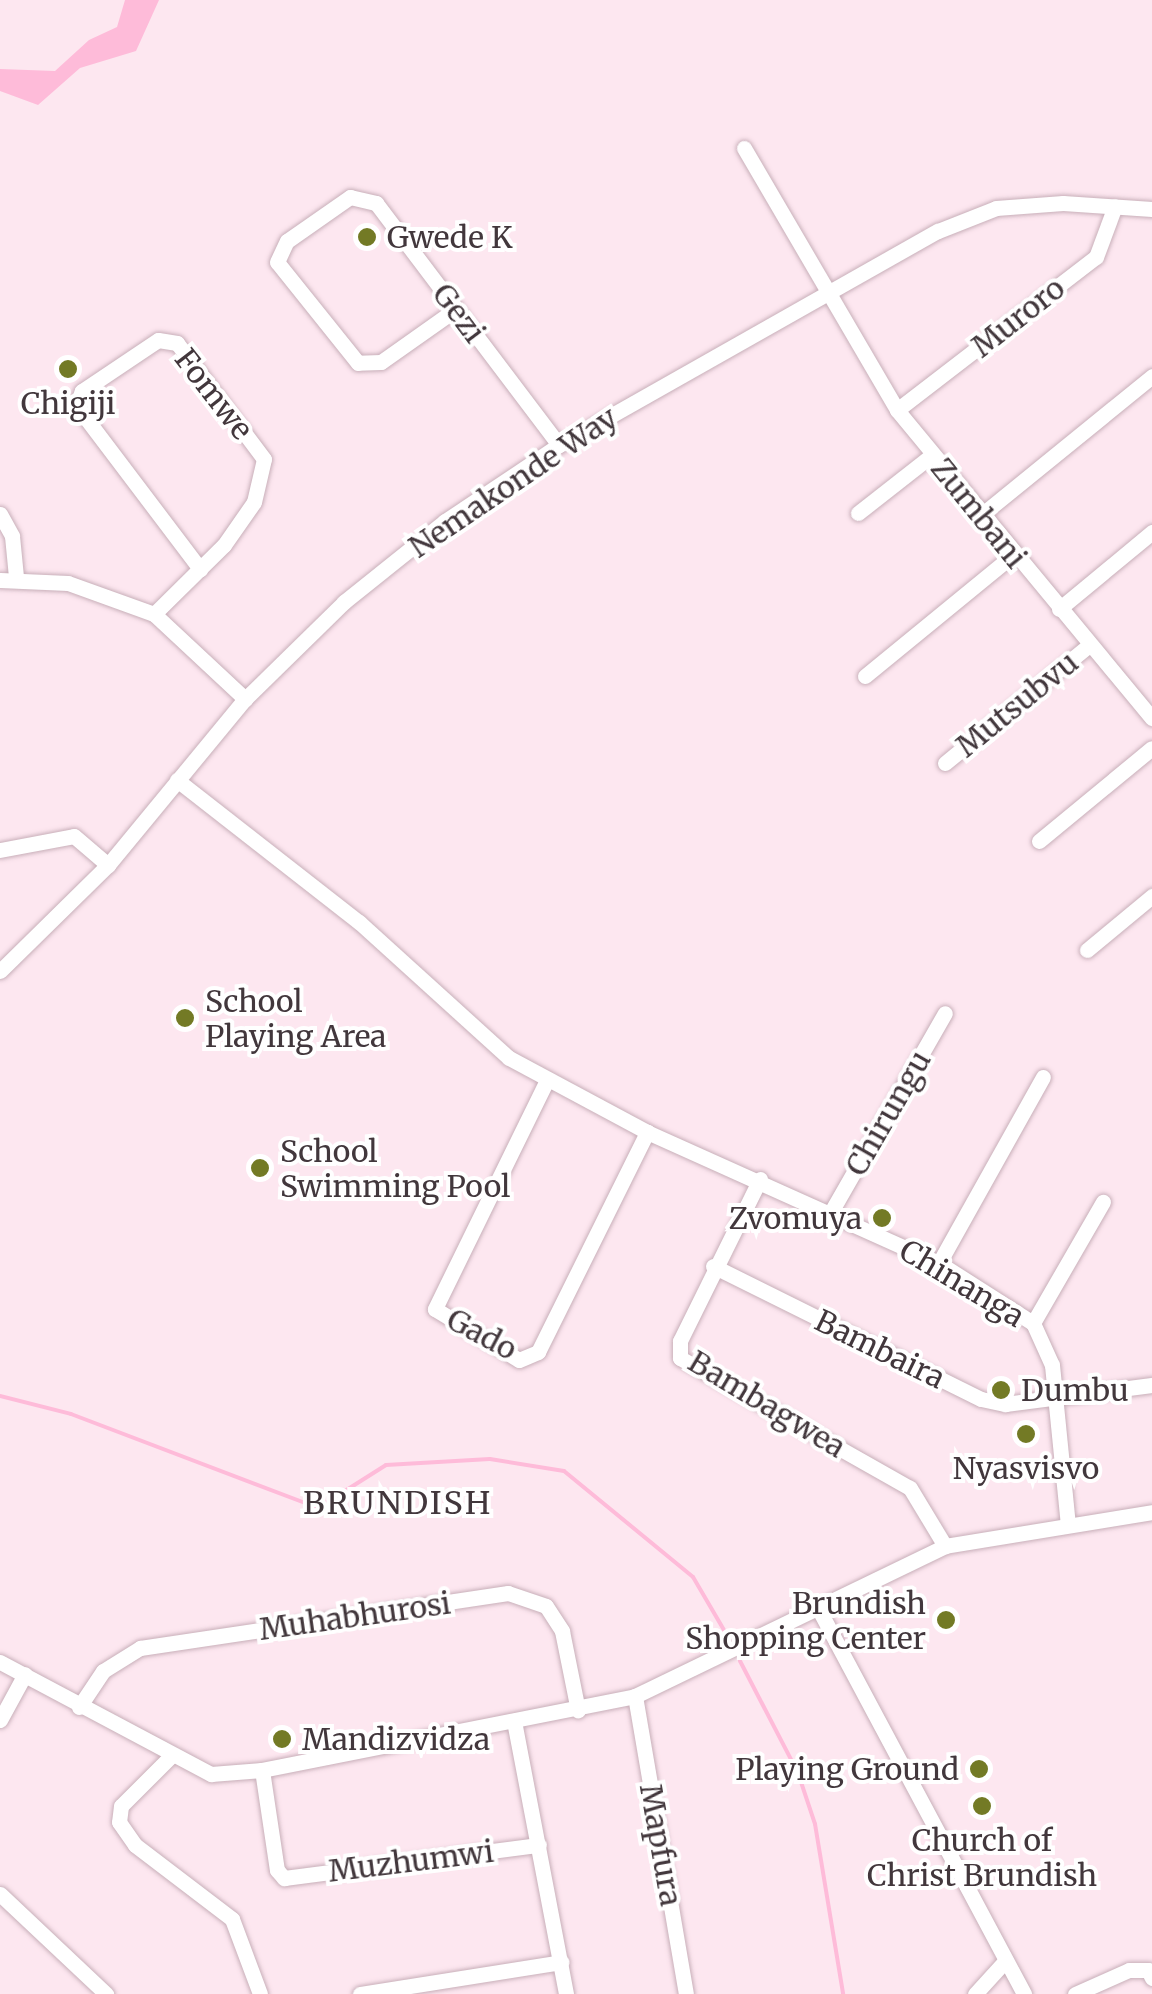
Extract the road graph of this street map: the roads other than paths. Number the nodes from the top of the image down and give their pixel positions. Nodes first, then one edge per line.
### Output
1 (744, 148) dead end
2 (1115, 206) junction
3 (1152, 210) edge
4 (825, 294) junction
5 (456, 309) junction
6 (1152, 376) edge
7 (898, 410) junction
8 (560, 445) junction
9 (932, 454) junction
10 (0, 514) edge
11 (858, 514) dead end
12 (980, 516) junction
13 (1152, 532) edge
14 (1012, 555) junction
15 (200, 568) junction
16 (8, 578) edge
17 (1059, 610) junction
18 (154, 614) junction
19 (1089, 644) junction
20 (866, 676) dead end
21 (246, 699) junction
22 (1152, 718) edge
23 (1152, 748) edge
24 (945, 762) dead end
25 (177, 780) junction
26 (1038, 841) dead end
27 (0, 850) edge
28 (108, 865) junction
29 (1152, 896) edge
30 (1086, 950) dead end
31 (0, 971) edge
32 (945, 1013) dead end
33 (1043, 1077) dead end
34 (548, 1080) junction
35 (647, 1132) junction
36 (760, 1179) junction
37 (1104, 1202) dead end
38 (831, 1212) junction
39 (939, 1263) junction
40 (713, 1266) junction
41 (1033, 1323) junction
42 (1152, 1385) edge
43 (1054, 1398) junction
44 (1152, 1512) edge
45 (1068, 1524) junction
46 (944, 1546) junction
47 (817, 1606) junction
48 (0, 1662) edge
49 (25, 1674) junction
50 (635, 1696) junction
51 (79, 1707) junction
52 (578, 1710) junction
53 (0, 1720) edge
54 (514, 1721) junction
55 (170, 1756) junction
56 (262, 1770) junction
57 (539, 1844) junction
58 (0, 1894) edge
59 (1005, 1961) junction
60 (561, 1962) junction
61 (1152, 1978) edge
62 (106, 1994) edge
63 (260, 1994) edge
64 (360, 1994) edge
65 (566, 1994) edge
66 (686, 1994) edge
67 (976, 1994) edge
68 (1024, 1994) edge
69 (1075, 1994) edge

1 - 4 street, Zumbani
2 - 3 street, Nemakonde Way
2 - 4 street, Nemakonde Way
2 - 7 street, Muroro
4 - 7 street, Zumbani
4 - 8 street, Nemakonde Way
5 - 5 street, Gezi
5 - 8 street, Gezi
6 - 12 street
7 - 9 street, Zumbani
8 - 21 street, Nemakonde Way
9 - 11 street
9 - 12 street, Zumbani
10 - 16 street
12 - 14 street, Zumbani
13 - 17 street
14 - 17 street, Zumbani
14 - 20 street
15 - 15 street, Fomwe
15 - 18 street, Fomwe
16 - 18 street
17 - 19 street, Zumbani
18 - 21 street
19 - 22 street, Zumbani
19 - 24 street, Mutsubvu
21 - 25 street, Nemakonde Way
23 - 26 street
25 - 28 street, Nemakonde Way
25 - 34 street, Chinanga
27 - 28 street
28 - 31 street, Nemakonde Way
29 - 30 street
32 - 38 street, Chirungu
33 - 39 street
34 - 35 street, Chinanga
34 - 35 street, Gado
35 - 36 street, Chinanga
36 - 38 street, Chinanga
36 - 40 street, Bambagwea
37 - 41 street
38 - 39 street, Chinanga
39 - 41 street, Chinanga
40 - 43 street, Bambaira
40 - 46 street, Bambagwea
41 - 43 street, Chinanga
42 - 43 street, Bambaira
43 - 45 street, Chinanga
44 - 45 street
45 - 46 street
46 - 47 street
47 - 50 street
47 - 59 street
48 - 49 street
49 - 51 street
49 - 53 street
50 - 52 street
50 - 66 street, Mapfura
51 - 52 street, Muhabhurosi
51 - 55 street
52 - 54 street
54 - 56 street
54 - 57 street
55 - 56 street
55 - 63 street
56 - 57 street, Muzhumwi
57 - 60 street
58 - 62 street
59 - 67 street
59 - 68 street
60 - 64 street
60 - 65 street
61 - 69 street

